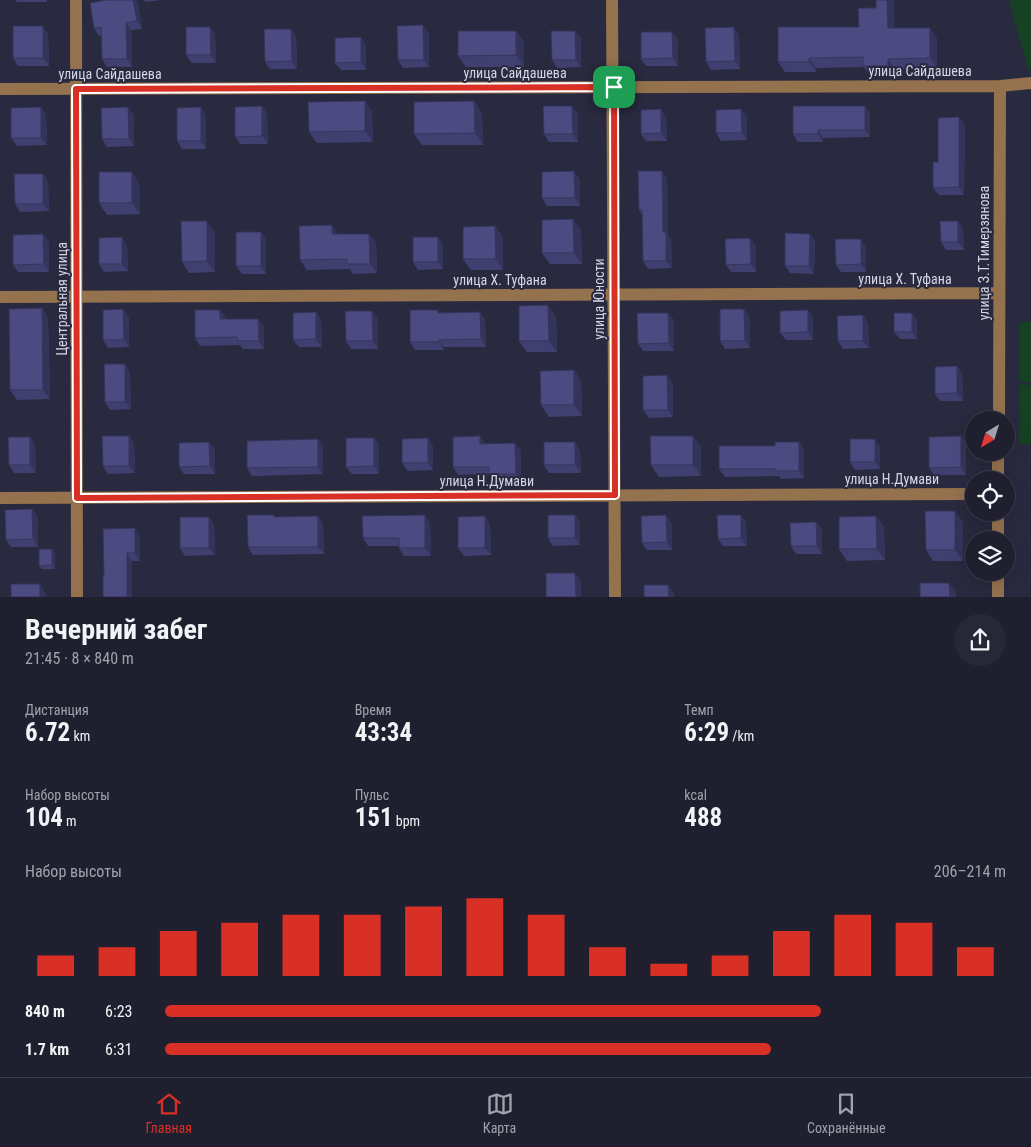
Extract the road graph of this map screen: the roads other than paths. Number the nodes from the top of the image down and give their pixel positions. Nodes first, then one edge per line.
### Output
1 (76, 0) edge
2 (612, 0) edge
3 (1031, 83) edge
4 (1000, 86) junction
5 (614, 87) junction
6 (76, 89) junction
7 (0, 90) edge
8 (999, 294) junction
9 (614, 295) junction
10 (0, 297) edge
11 (77, 297) junction
12 (998, 411) edge
13 (965, 494) edge
14 (615, 495) junction
15 (0, 498) edge
16 (77, 498) junction
17 (998, 581) edge
18 (77, 597) edge
19 (615, 597) edge
20 (998, 597) edge

1 - 6 street, Центральная улица
2 - 5 street, улица Юности
3 - 4 street, улица Сайдашева
4 - 5 street, улица Сайдашева
4 - 8 street, улица З.Т.Тимерзянова
5 - 6 street, улица Сайдашева
5 - 9 street, улица Юности
6 - 7 street, улица Сайдашева
6 - 11 street, Центральная улица
8 - 9 street, улица Х. Туфана
8 - 12 street, улица З.Т.Тимерзянова
9 - 11 street, улица Х. Туфана
9 - 14 street, улица Юности
10 - 11 street, улица Х. Туфана
11 - 16 street, Центральная улица
13 - 14 street, улица Н.Думави
14 - 16 street, улица Н.Думави
14 - 19 street, улица Юности
15 - 16 street, улица Н.Думави
16 - 18 street, Центральная улица
17 - 20 street

